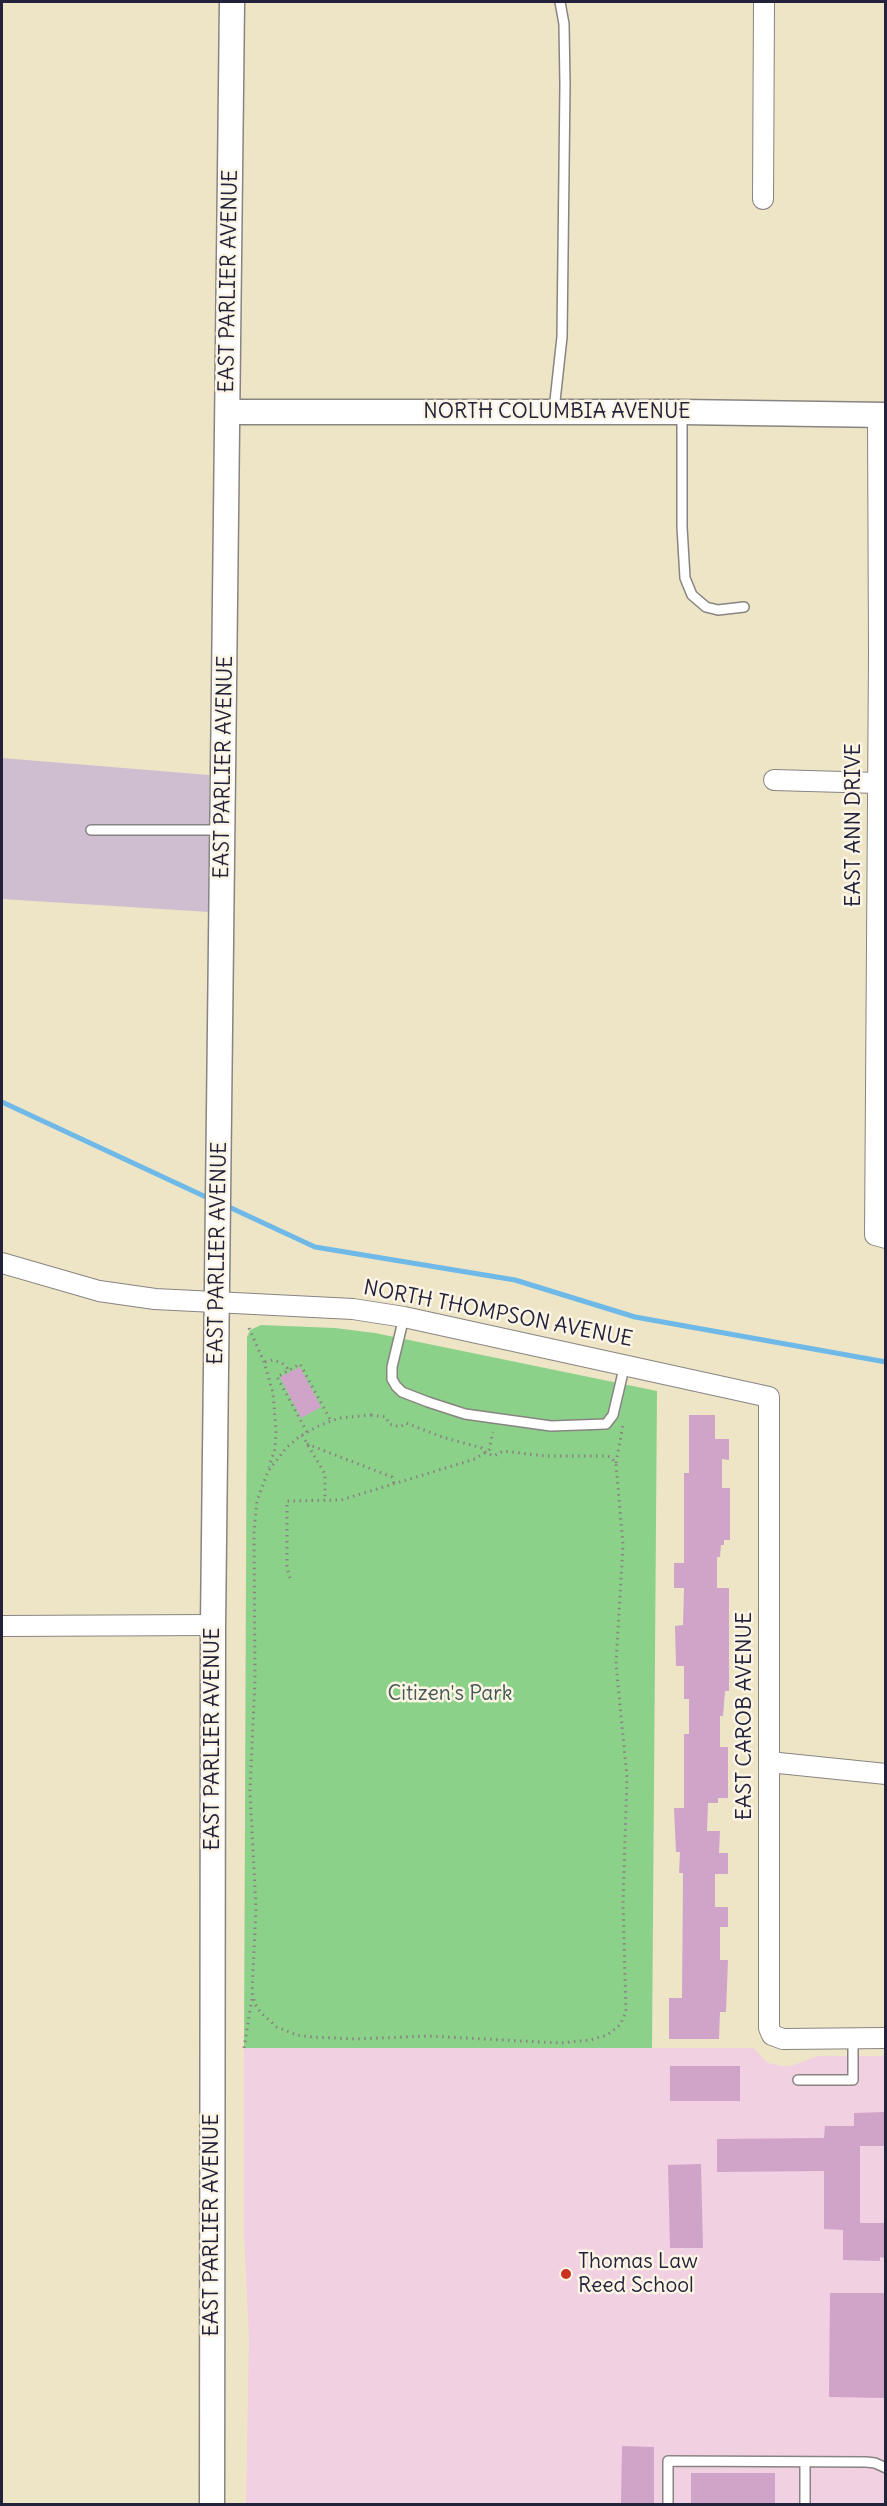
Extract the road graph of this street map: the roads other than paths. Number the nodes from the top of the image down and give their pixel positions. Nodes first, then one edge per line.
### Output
1 (232, 2) edge
2 (560, 2) edge
3 (764, 2) edge
4 (763, 199) dead end
5 (228, 412) junction
6 (554, 412) junction
7 (682, 412) junction
8 (881, 415) edge
9 (744, 607) dead end
10 (882, 655) edge
11 (774, 780) dead end
12 (878, 783) junction
13 (91, 830) dead end
14 (223, 831) junction
15 (880, 1237) edge
16 (2, 1263) edge
17 (217, 1302) junction
18 (404, 1317) junction
19 (625, 1364) junction
20 (770, 1397) joint
21 (213, 1625) junction
22 (2, 1626) edge
23 (770, 1762) junction
24 (885, 1774) edge
25 (853, 2038) junction
26 (885, 2038) edge
27 (798, 2080) dead end
28 (805, 2462) junction
29 (885, 2468) edge
30 (212, 2505) edge
31 (668, 2505) edge
32 (805, 2505) edge

1 - 5 street, EAST PARLIER AVENUE
2 - 6 lane
3 - 4 street
5 - 6 street, NORTH COLUMBIA AVENUE
5 - 14 street, EAST PARLIER AVENUE
6 - 7 street, NORTH COLUMBIA AVENUE
7 - 8 street, NORTH COLUMBIA AVENUE
7 - 9 lane
8 - 10 street, EAST ANN DRIVE
10 - 12 street, EAST ANN DRIVE
11 - 12 street
12 - 15 street, EAST ANN DRIVE
13 - 14 lane
14 - 17 street, EAST PARLIER AVENUE
16 - 17 street, NORTH THOMPSON AVENUE
17 - 18 street, NORTH THOMPSON AVENUE
17 - 21 street, EAST PARLIER AVENUE
18 - 19 street, NORTH THOMPSON AVENUE
18 - 19 lane
19 - 20 street, NORTH THOMPSON AVENUE
20 - 23 street, EAST CAROB AVENUE
21 - 22 street
21 - 30 street, EAST PARLIER AVENUE
23 - 24 street
23 - 25 street, EAST CAROB AVENUE
25 - 26 street
25 - 27 lane
28 - 29 lane
28 - 31 lane
28 - 32 lane

